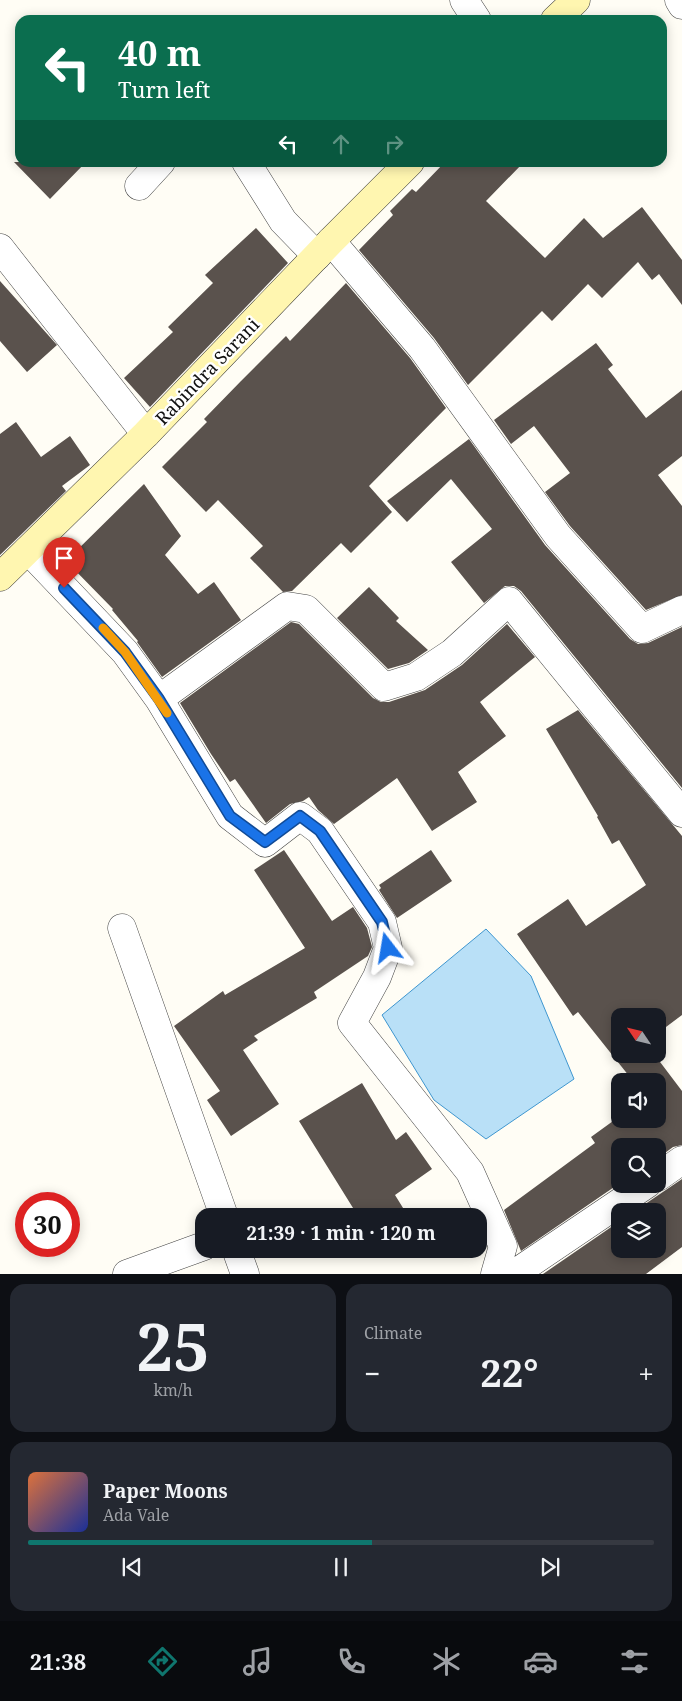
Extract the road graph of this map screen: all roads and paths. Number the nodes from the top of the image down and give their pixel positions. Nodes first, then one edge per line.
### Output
1 (464, 0) edge
2 (576, 0) edge
3 (679, 0) edge
4 (682, 4) edge
5 (474, 15) edge
6 (560, 15) edge
7 (157, 167) edge
8 (249, 167) edge
9 (405, 167) edge
10 (140, 186) dead end
11 (0, 248) edge
12 (324, 248) junction
13 (146, 434) junction
14 (28, 550) junction
15 (0, 577) edge
16 (682, 610) edge
17 (159, 699) junction
18 (682, 813) edge
19 (122, 928) dead end
20 (682, 1160) edge
21 (666, 1171) edge
22 (634, 1193) edge
23 (221, 1208) edge
24 (195, 1249) edge
25 (239, 1258) edge
26 (127, 1274) edge
27 (245, 1274) edge
28 (495, 1274) edge
29 (514, 1274) edge

1 - 5 street
2 - 6 street
3 - 4 street
7 - 10 street
8 - 12 street
9 - 12 street, Rabindra Sarani
11 - 13 street
12 - 13 street, Rabindra Sarani
12 - 16 street
13 - 14 street, Rabindra Sarani
14 - 15 street, Rabindra Sarani
14 - 17 street
17 - 18 street
17 - 28 street
19 - 23 street
20 - 21 street
22 - 29 street
24 - 26 street
25 - 27 street

